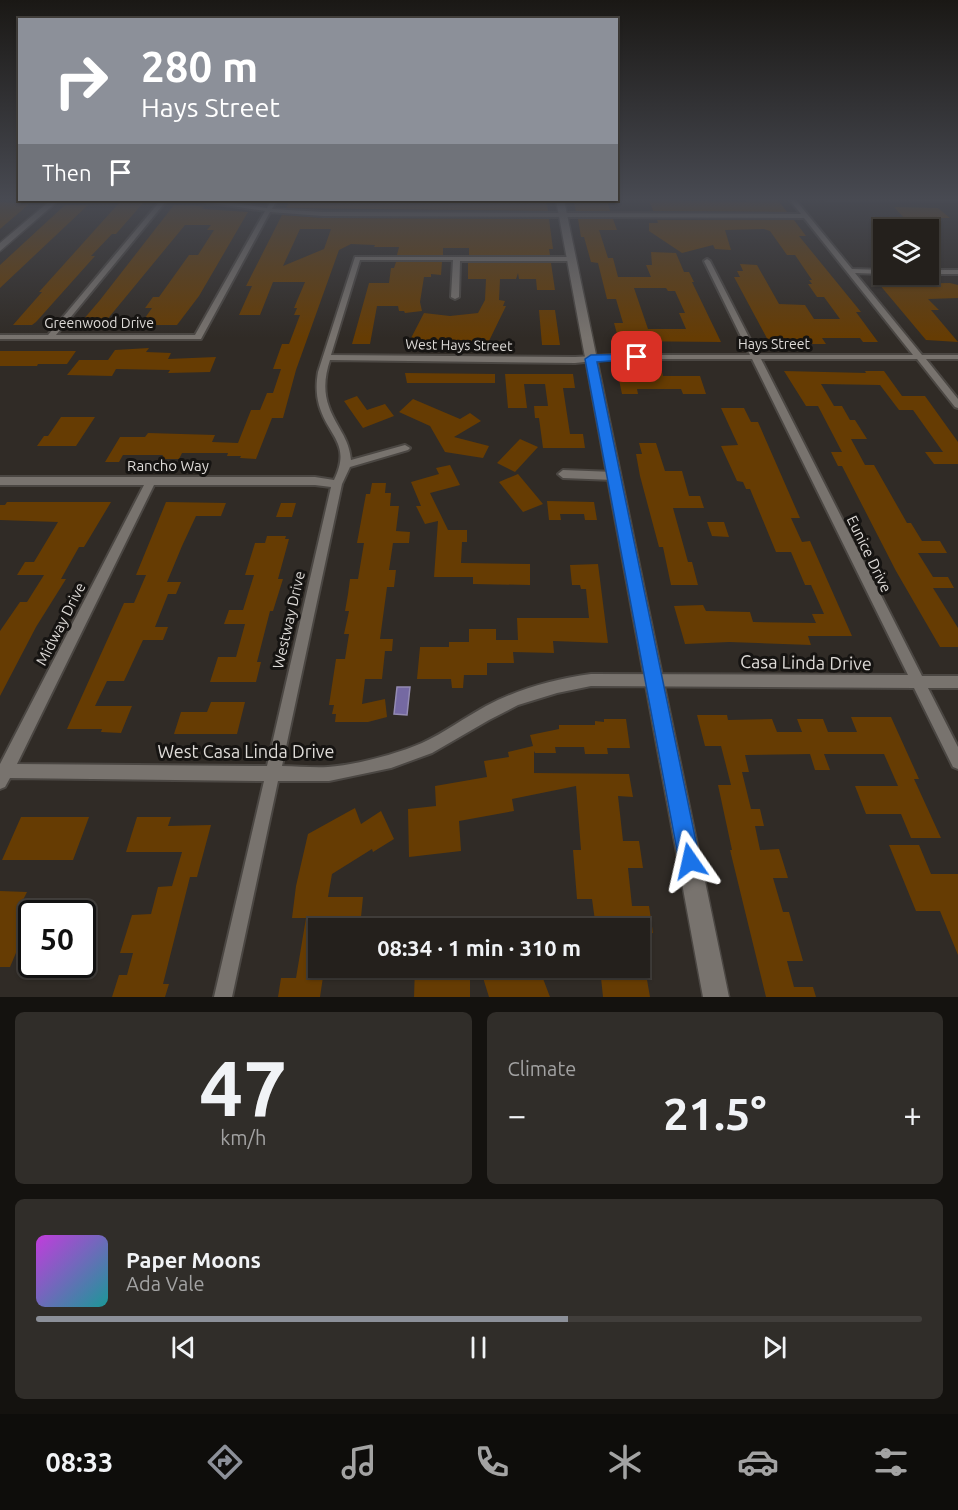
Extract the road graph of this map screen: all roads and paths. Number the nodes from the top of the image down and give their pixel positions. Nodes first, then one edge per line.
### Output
1 (127, 245) edge
2 (249, 245) edge
3 (569, 245) edge
4 (828, 245) edge
5 (458, 258) junction
6 (572, 259) junction
7 (707, 261) dead end
8 (850, 272) junction
9 (873, 272) edge
10 (939, 272) edge
11 (958, 272) edge
12 (455, 297) dead end
13 (0, 337) edge
14 (50, 337) junction
15 (327, 357) junction
16 (919, 357) junction
17 (958, 357) edge
18 (756, 358) junction
19 (591, 359) junction
20 (958, 405) edge
21 (405, 448) dead end
22 (346, 465) junction
23 (563, 474) dead end
24 (614, 476) junction
25 (0, 481) edge
26 (151, 481) junction
27 (337, 484) junction
28 (654, 679) junction
29 (918, 682) junction
30 (958, 682) edge
31 (958, 762) edge
32 (272, 773) junction
33 (2, 775) edge
34 (224, 997) edge
35 (716, 997) edge

1 - 14 street
2 - 14 street, Greenwood Drive
3 - 6 main road
4 - 8 street
5 - 6 street
5 - 12 street
5 - 15 street
6 - 19 main road
7 - 18 street, Eunice Drive
8 - 9 street
8 - 16 street
10 - 11 street
13 - 14 street, Greenwood Drive
15 - 19 street, West Hays Street
15 - 22 street
16 - 17 street, Hays Street
16 - 18 street, Hays Street
16 - 20 street
18 - 19 street, Hays Street
18 - 29 street, Eunice Drive
19 - 24 main road
21 - 22 street
22 - 27 street, Westway Drive
23 - 24 street
24 - 28 main road
25 - 26 street, Rancho Way
26 - 27 street, Rancho Way
26 - 33 street, Midway Drive
27 - 32 street, Westway Drive
28 - 29 street, Casa Linda Drive
28 - 32 street, West Casa Linda Drive
28 - 35 main road
29 - 30 street, Casa Linda Drive
29 - 31 street, Eunice Drive
32 - 33 street, West Casa Linda Drive
32 - 34 street, Westway Drive

